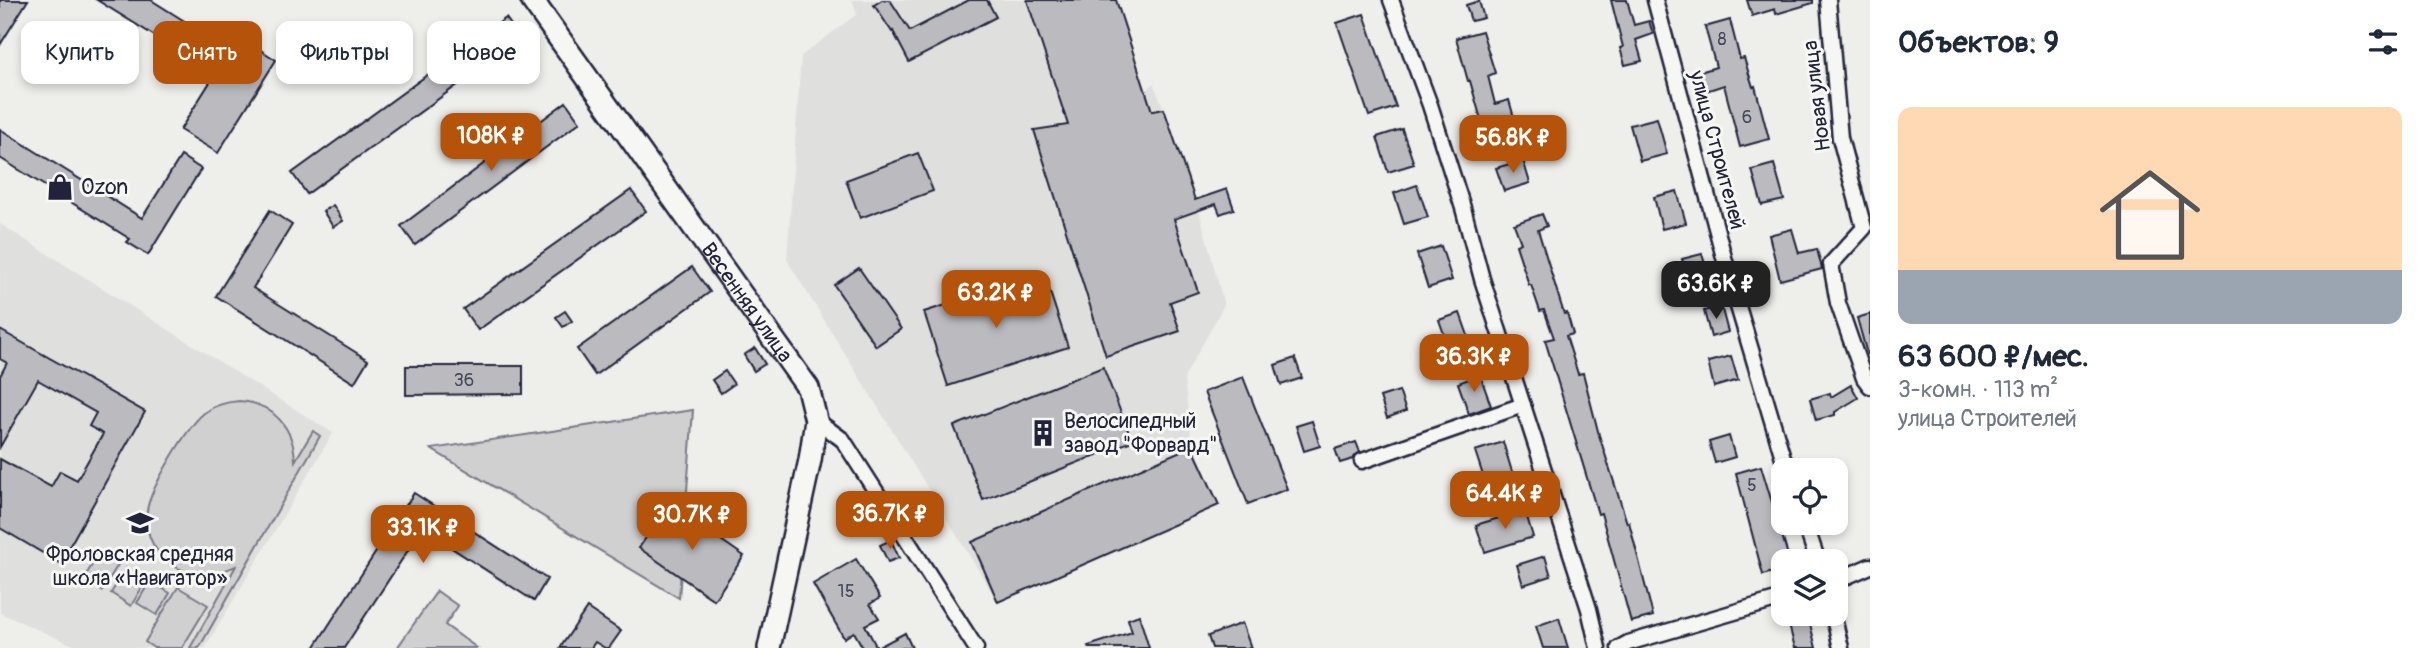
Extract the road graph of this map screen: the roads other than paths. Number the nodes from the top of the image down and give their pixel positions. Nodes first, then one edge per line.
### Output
1 (533, 0) edge
2 (1391, 0) edge
3 (1655, 0) edge
4 (1828, 0) edge
5 (1870, 386) edge
6 (1523, 405) junction
7 (816, 419) junction
8 (1783, 458) edge
9 (1362, 461) dead end
10 (1870, 566) edge
11 (1848, 576) edge
12 (1771, 602) edge
13 (1836, 626) edge
14 (769, 648) edge
15 (976, 648) edge
16 (1598, 648) edge
17 (1619, 648) edge
18 (1841, 648) edge

1 - 7 street, Весенняя улица
2 - 6 street
3 - 8 street, улица Строителей
4 - 5 street, Новая улица
6 - 9 street
6 - 16 street
7 - 14 street, Весенняя улица
7 - 15 street
10 - 11 street
12 - 17 street
13 - 18 street

